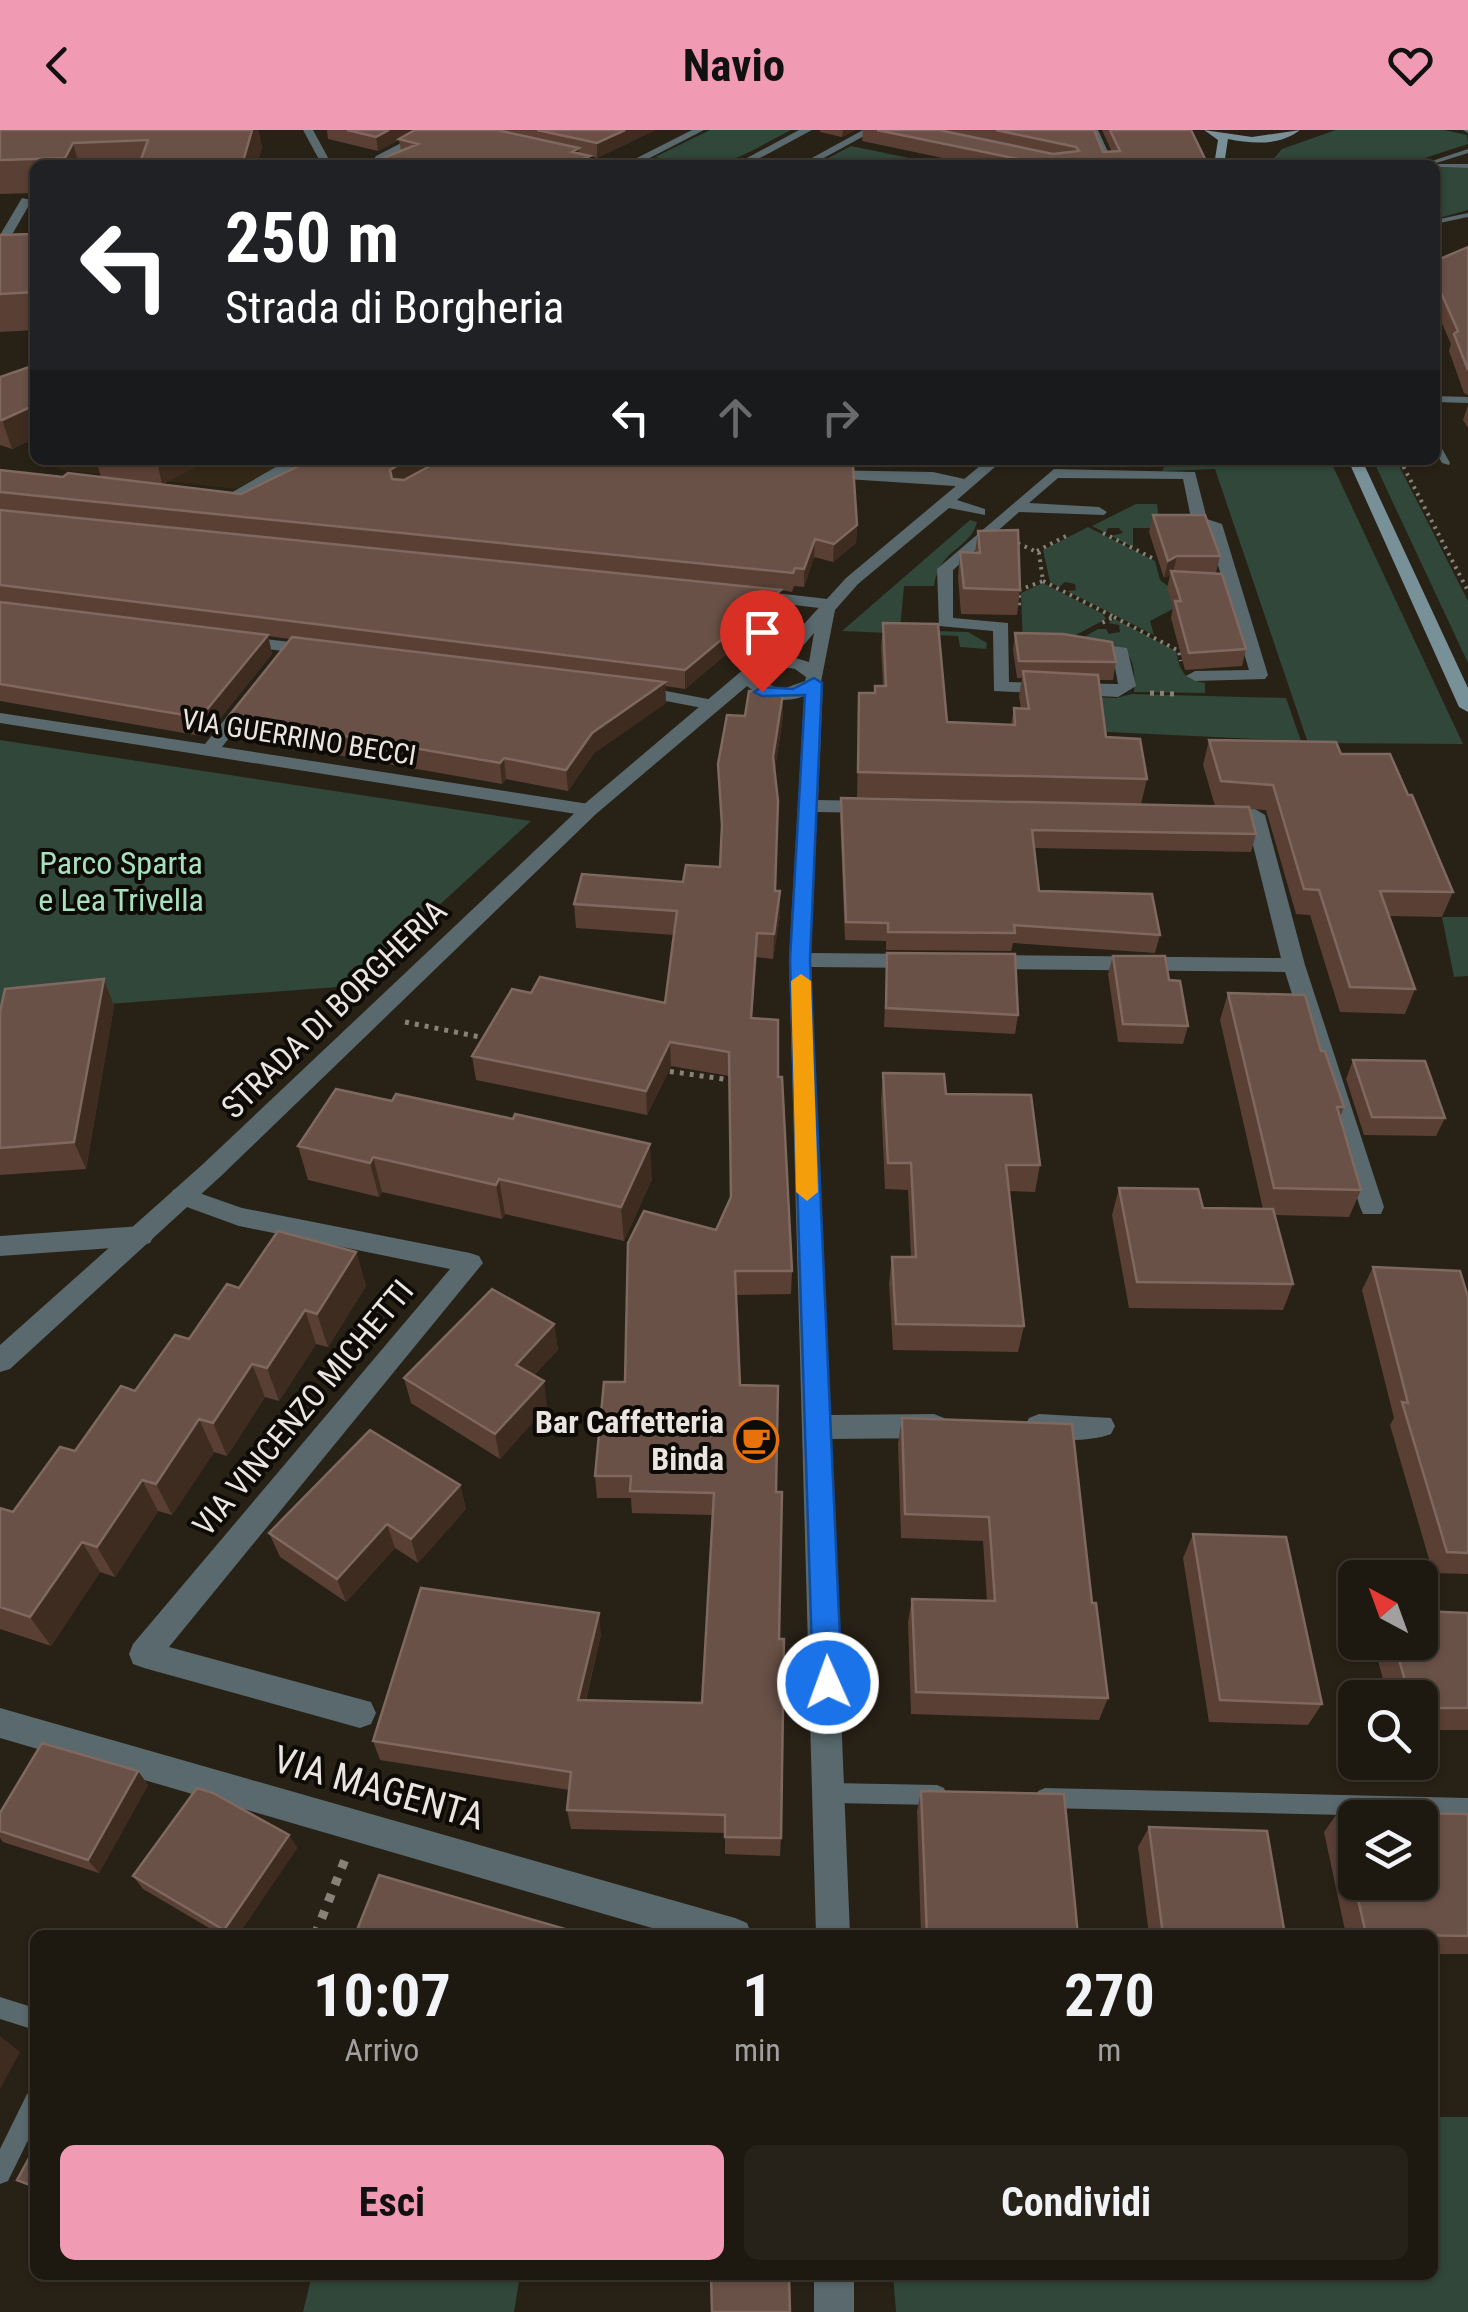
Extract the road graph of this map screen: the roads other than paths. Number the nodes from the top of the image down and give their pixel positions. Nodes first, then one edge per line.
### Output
1 (308, 130) edge
2 (434, 130) edge
3 (700, 130) edge
4 (806, 130) edge
5 (870, 130) edge
6 (1093, 130) edge
7 (1295, 130) edge
8 (1215, 132) edge
9 (1276, 138) junction
10 (1253, 149) dead end
11 (1468, 151) edge
12 (550, 153) edge
13 (324, 160) edge
14 (379, 160) edge
15 (584, 160) edge
16 (638, 160) edge
17 (750, 160) edge
18 (813, 160) edge
19 (1107, 160) edge
20 (1220, 160) edge
21 (1440, 160) edge
22 (1440, 165) edge
23 (1468, 166) edge
24 (26, 200) edge
25 (1468, 215) edge
26 (1440, 221) edge
27 (1440, 222) edge
28 (1468, 227) edge
29 (20, 237) edge
30 (2, 241) edge
31 (1440, 399) edge
32 (1468, 400) edge
33 (1440, 452) edge
34 (1446, 463) dead end
35 (290, 465) edge
36 (446, 465) edge
37 (990, 465) edge
38 (1357, 465) edge
39 (797, 473) edge
40 (417, 482) edge
41 (970, 482) junction
42 (192, 495) edge
43 (946, 502) junction
44 (1006, 516) junction
45 (1094, 518) road end
46 (1212, 582) edge
47 (1232, 582) junction
48 (730, 594) edge
49 (828, 604) junction
50 (214, 638) edge
51 (1069, 646) edge
52 (330, 652) edge
53 (774, 661) junction
54 (752, 672) junction
55 (1196, 676) road end
56 (814, 678) junction
57 (259, 688) edge
58 (619, 688) edge
59 (779, 695) junction
60 (713, 705) junction
61 (1468, 707) edge
62 (0, 718) edge
63 (812, 726) junction
64 (209, 750) junction
65 (810, 806) junction
66 (891, 808) edge
67 (589, 810) junction
68 (1198, 814) edge
69 (800, 960) junction
70 (1294, 965) junction
71 (182, 1196) junction
72 (1372, 1207) dead end
73 (141, 1236) junction
74 (0, 1246) edge
75 (0, 1360) edge
76 (819, 1426) junction
77 (970, 1426) edge
78 (1007, 1426) edge
79 (1101, 1426) dead end
80 (360, 1713) dead end
81 (0, 1723) edge
82 (831, 1793) junction
83 (951, 1796) edge
84 (1030, 1798) edge
85 (1468, 1808) edge
86 (718, 1930) edge
87 (834, 1930) edge
88 (0, 2008) edge
89 (30, 2017) edge
90 (30, 2112) edge
91 (0, 2173) edge
92 (834, 2280) edge
93 (834, 2312) edge

1 - 13 street
2 - 14 street
3 - 16 street
4 - 17 street
5 - 18 street
6 - 19 street
7 - 9 main road
8 - 9 main road
8 - 20 main road
9 - 10 main road
11 - 21 lane
12 - 15 street
22 - 23 lane
24 - 30 street
25 - 26 lane
27 - 28 lane
29 - 30 street
31 - 32 lane
33 - 34 lane
35 - 42 street
36 - 40 street
37 - 41 street, STRADA DI BORGHERIA
38 - 61 main road
39 - 41 street
41 - 43 street, STRADA DI BORGHERIA
43 - 44 street
43 - 49 street, STRADA DI BORGHERIA
44 - 45 street
44 - 47 street
44 - 51 street
46 - 47 street
47 - 55 street
48 - 49 street
49 - 53 street, STRADA DI BORGHERIA
49 - 56 street
50 - 52 street
53 - 54 street, STRADA DI BORGHERIA
53 - 56 street
54 - 59 street
54 - 60 street, STRADA DI BORGHERIA
56 - 59 street
56 - 63 street
57 - 64 street
58 - 60 street
59 - 60 street
59 - 63 street
60 - 67 street, STRADA DI BORGHERIA
62 - 64 street, VIA GUERRINO BECCI
63 - 65 street
64 - 67 street, VIA GUERRINO BECCI
65 - 66 street
65 - 69 street
67 - 71 street, STRADA DI BORGHERIA
68 - 70 street
69 - 70 street
69 - 76 street
70 - 72 street
71 - 73 street, STRADA DI BORGHERIA
71 - 80 street, VIA VINCENZO MICHETTI
73 - 74 street
73 - 75 street, STRADA DI BORGHERIA
76 - 77 street
76 - 82 street
78 - 79 street
81 - 86 street, VIA MAGENTA
82 - 83 lane
82 - 87 street
84 - 85 lane
88 - 89 lane
90 - 91 lane
92 - 93 street

